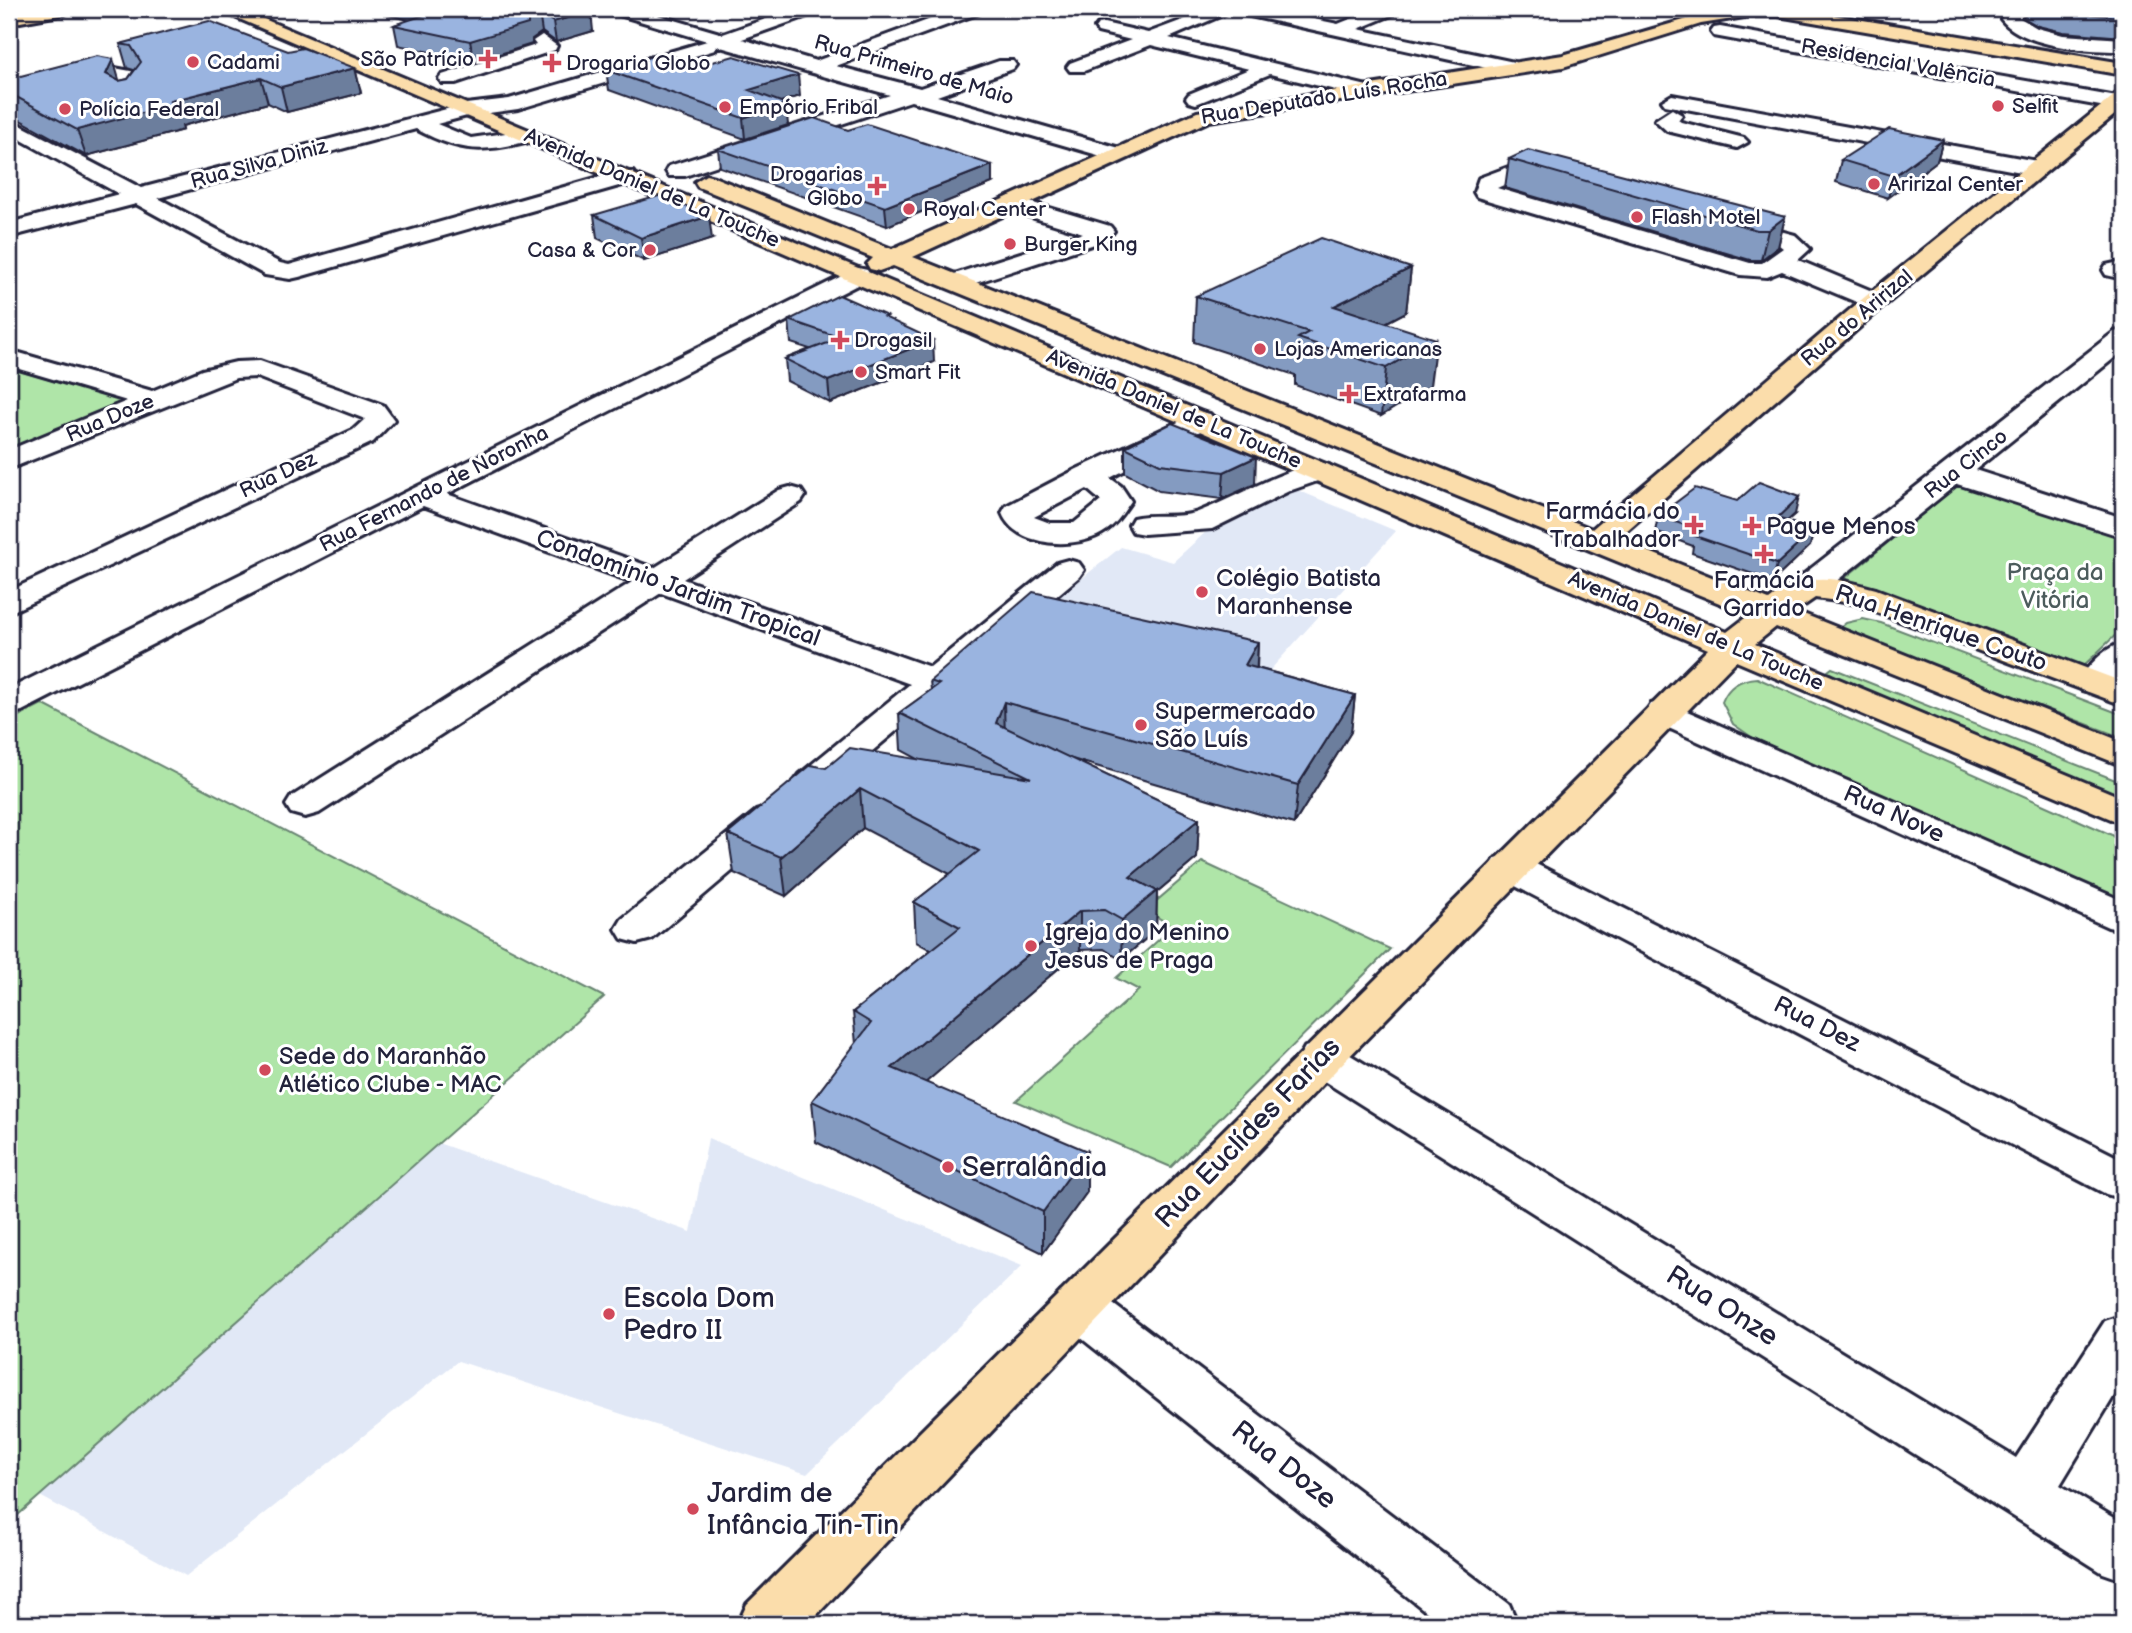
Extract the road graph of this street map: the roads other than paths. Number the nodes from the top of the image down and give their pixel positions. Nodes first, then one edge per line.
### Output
1 (65, 9) edge
2 (225, 9) edge
3 (619, 9) edge
4 (810, 9) edge
5 (974, 9) edge
6 (1241, 9) edge
7 (1390, 9) edge
8 (2021, 9) edge
9 (1733, 10) edge
10 (1771, 10) edge
11 (1218, 13) dead end
12 (9, 19) edge
13 (1104, 28) dead end
14 (1340, 30) junction
15 (1720, 32) dead end
16 (1150, 39) junction
17 (542, 41) edge
18 (715, 43) junction
19 (2123, 45) edge
20 (1406, 54) dead end
21 (1383, 63) dead end
22 (1006, 65) dead end
23 (819, 66) junction
24 (1077, 67) dead end
25 (1270, 67) junction
26 (1514, 68) junction
27 (2123, 69) edge
28 (443, 77) joint
29 (1361, 82) junction
30 (44, 88) edge
31 (918, 94) junction
32 (126, 98) edge
33 (1196, 98) dead end
34 (2120, 100) edge
35 (1672, 101) dead end
36 (466, 110) junction
37 (528, 111) junction
38 (1773, 120) junction
39 (491, 121) junction
40 (419, 123) junction
41 (2093, 123) junction
42 (9, 125) edge
43 (2123, 129) edge
44 (526, 135) junction
45 (1737, 142) dead end
46 (1115, 154) junction
47 (655, 162) dead end
48 (2037, 168) junction
49 (677, 171) junction
50 (625, 177) junction
51 (140, 195) junction
52 (1010, 203) junction
53 (9, 230) edge
54 (893, 257) junction
55 (1787, 258) junction
56 (859, 275) junction
57 (954, 282) junction
58 (1880, 297) junction
59 (2123, 338) edge
60 (9, 358) edge
61 (212, 376) joint
62 (153, 400) junction
63 (1200, 420) junction
64 (9, 460) edge
65 (1319, 471) junction
66 (1955, 473) junction
67 (1087, 475) dead end
68 (421, 495) junction
69 (790, 496) dead end
70 (1144, 525) dead end
71 (2123, 528) edge
72 (1594, 542) junction
73 (1068, 570) dead end
74 (656, 581) junction
75 (1807, 588) junction
76 (9, 603) edge
77 (1769, 614) junction
78 (1731, 646) junction
79 (2123, 653) edge
80 (1793, 672) junction
81 (935, 681) junction
82 (2109, 689) edge
83 (9, 703) edge
84 (1664, 712) junction
85 (2123, 755) edge
86 (305, 805) dead end
87 (2123, 812) edge
88 (1510, 867) junction
89 (2123, 917) edge
90 (637, 929) dead end
91 (1321, 1058) junction
92 (2123, 1181) edge
93 (1079, 1307) junction
94 (2123, 1336) edge
95 (2024, 1493) junction
96 (2123, 1554) edge
97 (768, 1624) edge
98 (1489, 1624) edge

1 - 12 main road
2 - 36 main road, Avenida Daniel de La Touche
3 - 18 street, Rua Primeiro de Maio
4 - 18 street, Rua Silva Diniz
5 - 23 street
6 - 14 street
7 - 14 street
8 - 19 street
9 - 10 main road, Rua Deputado Luís Rocha
9 - 26 main road, Rua Deputado Luís Rocha
10 - 27 main road, Rua Deputado Luís Rocha
11 - 16 street
13 - 16 street
14 - 26 street
15 - 34 street, Residencial Valência
16 - 24 street
16 - 25 street
17 - 28 street
18 - 23 street, Rua Primeiro de Maio
18 - 37 street, Rua Silva Diniz
20 - 21 street
22 - 31 street
23 - 31 street, Rua Primeiro de Maio
25 - 29 street
25 - 33 street
26 - 29 main road, Rua Deputado Luís Rocha
28 - 37 main road, Avenida Daniel de La Touche
29 - 46 main road, Rua Deputado Luís Rocha
30 - 32 street
31 - 46 street, Rua Primeiro de Maio
31 - 49 street
34 - 41 main road, Rua do Aririzal
35 - 38 street
36 - 37 street, Rua Silva Diniz
36 - 39 main road, Avenida Daniel de La Touche
36 - 40 street, Rua Silva Diniz
37 - 39 main road
38 - 45 street
38 - 48 street
39 - 44 main road, Avenida Daniel de La Touche
40 - 44 street
40 - 51 street, Rua Silva Diniz
41 - 43 street
41 - 48 main road, Rua do Aririzal
42 - 51 street
44 - 50 main road, Avenida Daniel de La Touche
46 - 52 main road, Rua Deputado Luís Rocha
47 - 49 main road, Avenida Daniel de La Touche
48 - 58 main road, Rua do Aririzal
49 - 54 main road, Avenida Daniel de La Touche
50 - 51 street
50 - 56 main road, Avenida Daniel de La Touche
51 - 53 street, Rua Silva Diniz
52 - 54 main road, Rua Deputado Luís Rocha
52 - 57 street
54 - 56 main road, Rua Deputado Luís Rocha
54 - 57 main road, Avenida Daniel de La Touche
55 - 55 street
55 - 58 street
56 - 63 main road, Avenida Daniel de La Touche
56 - 68 street, Rua Fernando de Noronha
57 - 72 main road, Avenida Daniel de La Touche
58 - 72 main road, Rua do Aririzal
59 - 66 street, Rua Cinco
60 - 62 street
61 - 62 street, Rua Doze
61 - 76 street, Rua Dez
62 - 64 street, Rua Doze
63 - 65 main road, Avenida Daniel de La Touche
63 - 67 street
65 - 70 street
65 - 78 main road, Avenida Daniel de La Touche
66 - 71 street
66 - 75 street, Rua Cinco
68 - 74 street, Condomínio Jardim Tropical
68 - 83 street, Rua Fernando de Noronha
69 - 74 street
72 - 77 main road, Avenida Daniel de La Touche
73 - 81 street
74 - 81 street, Condomínio Jardim Tropical
74 - 86 street
75 - 77 main road, Rua Henrique Couto
75 - 82 main road, Rua Henrique Couto
77 - 78 main road, Rua Henrique Couto
77 - 80 main road
77 - 85 main road, Avenida Daniel de La Touche
78 - 80 main road, Avenida Daniel de La Touche
78 - 84 main road, Rua Euclídes Farias
79 - 82 street
80 - 87 main road, Avenida Daniel de La Touche
81 - 90 street
84 - 88 main road, Rua Euclídes Farias
84 - 89 street, Rua Nove
88 - 91 main road, Rua Euclídes Farias
88 - 92 street, Rua Dez
91 - 93 main road, Rua Euclídes Farias
91 - 95 street, Rua Onze
93 - 97 main road, Rua Euclídes Farias
93 - 98 street, Rua Doze
94 - 95 street
95 - 96 street, Rua Onze

